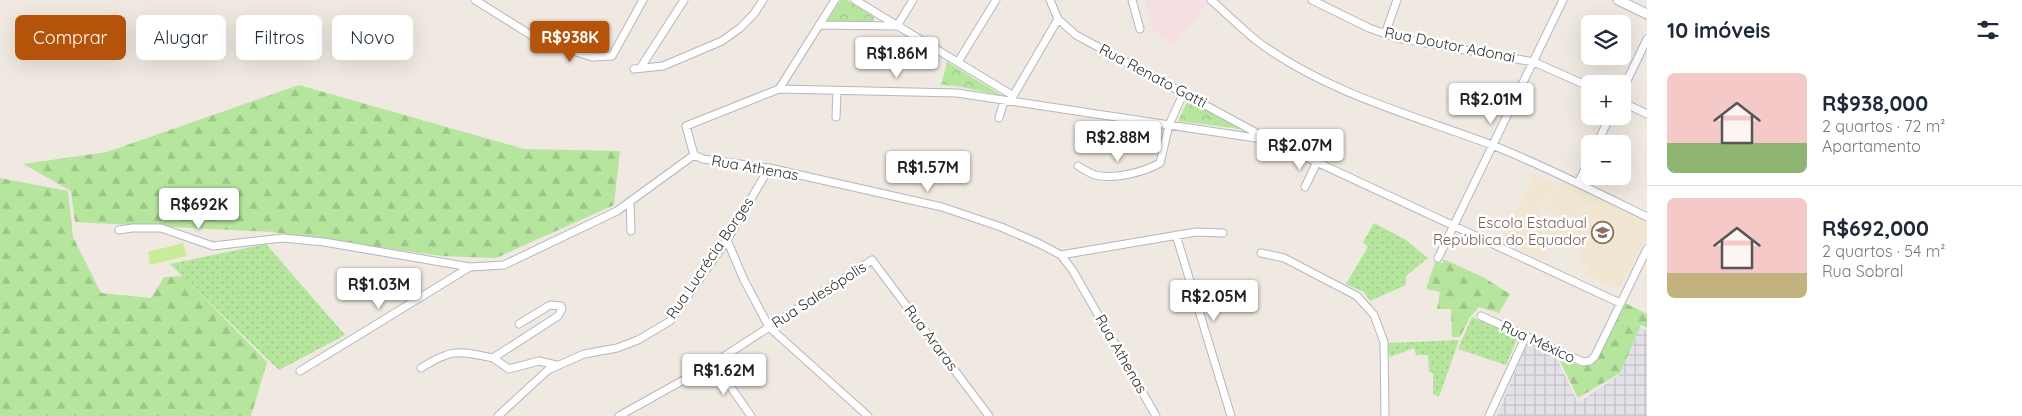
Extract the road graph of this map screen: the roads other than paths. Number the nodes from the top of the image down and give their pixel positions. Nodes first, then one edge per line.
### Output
1 (475, 0) edge
2 (644, 0) edge
3 (684, 0) edge
4 (763, 0) edge
5 (835, 0) edge
6 (855, 0) edge
7 (913, 0) edge
8 (996, 0) edge
9 (1050, 0) edge
10 (1132, 0) edge
11 (1211, 0) edge
12 (1312, 0) edge
13 (1397, 0) edge
14 (1563, 0) edge
15 (1618, 0) edge
16 (1647, 14) edge
17 (1058, 19) junction
18 (819, 25) junction
19 (897, 26) junction
20 (1140, 29) dead end
21 (1384, 34) junction
22 (1647, 39) edge
23 (958, 62) junction
24 (1534, 62) junction
25 (1629, 75) edge
26 (1581, 83) edge
27 (779, 89) junction
28 (837, 91) junction
29 (1184, 92) junction
30 (1009, 99) junction
31 (1631, 106) edge
32 (1647, 114) edge
33 (836, 117) dead end
34 (999, 118) dead end
35 (1170, 125) junction
36 (1269, 140) junction
37 (1494, 146) junction
38 (694, 155) junction
39 (1316, 164) junction
40 (1078, 166) dead end
41 (769, 168) junction
42 (1581, 177) edge
43 (1578, 183) junction
44 (1305, 187) dead end
45 (630, 202) junction
46 (1647, 217) edge
47 (1453, 226) junction
48 (119, 230) dead end
49 (631, 232) dead end
50 (1223, 233) dead end
51 (1176, 235) junction
52 (727, 240) junction
53 (1647, 249) edge
54 (1261, 253) dead end
55 (1061, 255) junction
56 (1438, 258) dead end
57 (872, 260) joint
58 (470, 267) junction
59 (1620, 303) junction
60 (1481, 316) dead end
61 (519, 324) dead end
62 (769, 327) junction
63 (1526, 336) junction
64 (493, 358) junction
65 (714, 363) junction
66 (556, 365) junction
67 (422, 368) dead end
68 (300, 371) dead end
69 (498, 416) edge
70 (619, 416) edge
71 (751, 416) edge
72 (868, 416) edge
73 (989, 416) edge
74 (1156, 416) edge
75 (1231, 416) edge
76 (1385, 416) edge
77 (1489, 416) edge

1 - 2 street
3 - 4 street
5 - 18 street
6 - 19 street
7 - 19 street
8 - 23 street
9 - 17 street, Rua Renato Gatti
10 - 20 street
11 - 37 street
12 - 21 street, Rua Doutor Adonai
13 - 21 street
14 - 24 street
15 - 16 street
17 - 29 street, Rua Renato Gatti
17 - 30 street
18 - 19 street
18 - 27 street
19 - 23 street
21 - 24 street, Rua Doutor Adonai
22 - 25 street
23 - 30 street
24 - 26 street, Rua Doutor Adonai
24 - 37 street
27 - 28 street
27 - 38 street
28 - 30 street
28 - 33 street
29 - 35 street
29 - 36 street, Rua Renato Gatti
30 - 34 street
30 - 35 street
31 - 32 street
35 - 36 street
35 - 40 street
36 - 39 street, Rua Renato Gatti
37 - 43 street
37 - 47 street
38 - 41 street, Rua Athenas
38 - 45 street, Rua Athenas
39 - 44 street
39 - 47 street, Rua Renato Gatti
41 - 52 street, Rua Lucrécia Borges
41 - 55 street, Rua Athenas
42 - 43 street
43 - 46 street
45 - 49 street
45 - 58 street, Rua Athenas
47 - 56 street
47 - 59 street, Rua Renato Gatti
48 - 58 street, Rua Athenas
50 - 51 street
51 - 55 street
51 - 75 street
52 - 62 street
52 - 66 street, Rua Lucrécia Borges
53 - 59 street
54 - 76 street
55 - 74 street, Rua Athenas
57 - 62 street, Rua Salesópolis
57 - 73 street, Rua Araras
58 - 68 street
59 - 63 street, Rua México
60 - 63 street, Rua México
61 - 64 street
62 - 65 street, Rua Salesópolis
62 - 72 street
63 - 77 street
64 - 66 street, Rua Lucrécia Borges
64 - 67 street, Rua Lucrécia Borges
65 - 70 street, Rua Salesópolis
65 - 71 street
66 - 69 street, Rua Lucrécia Borges

